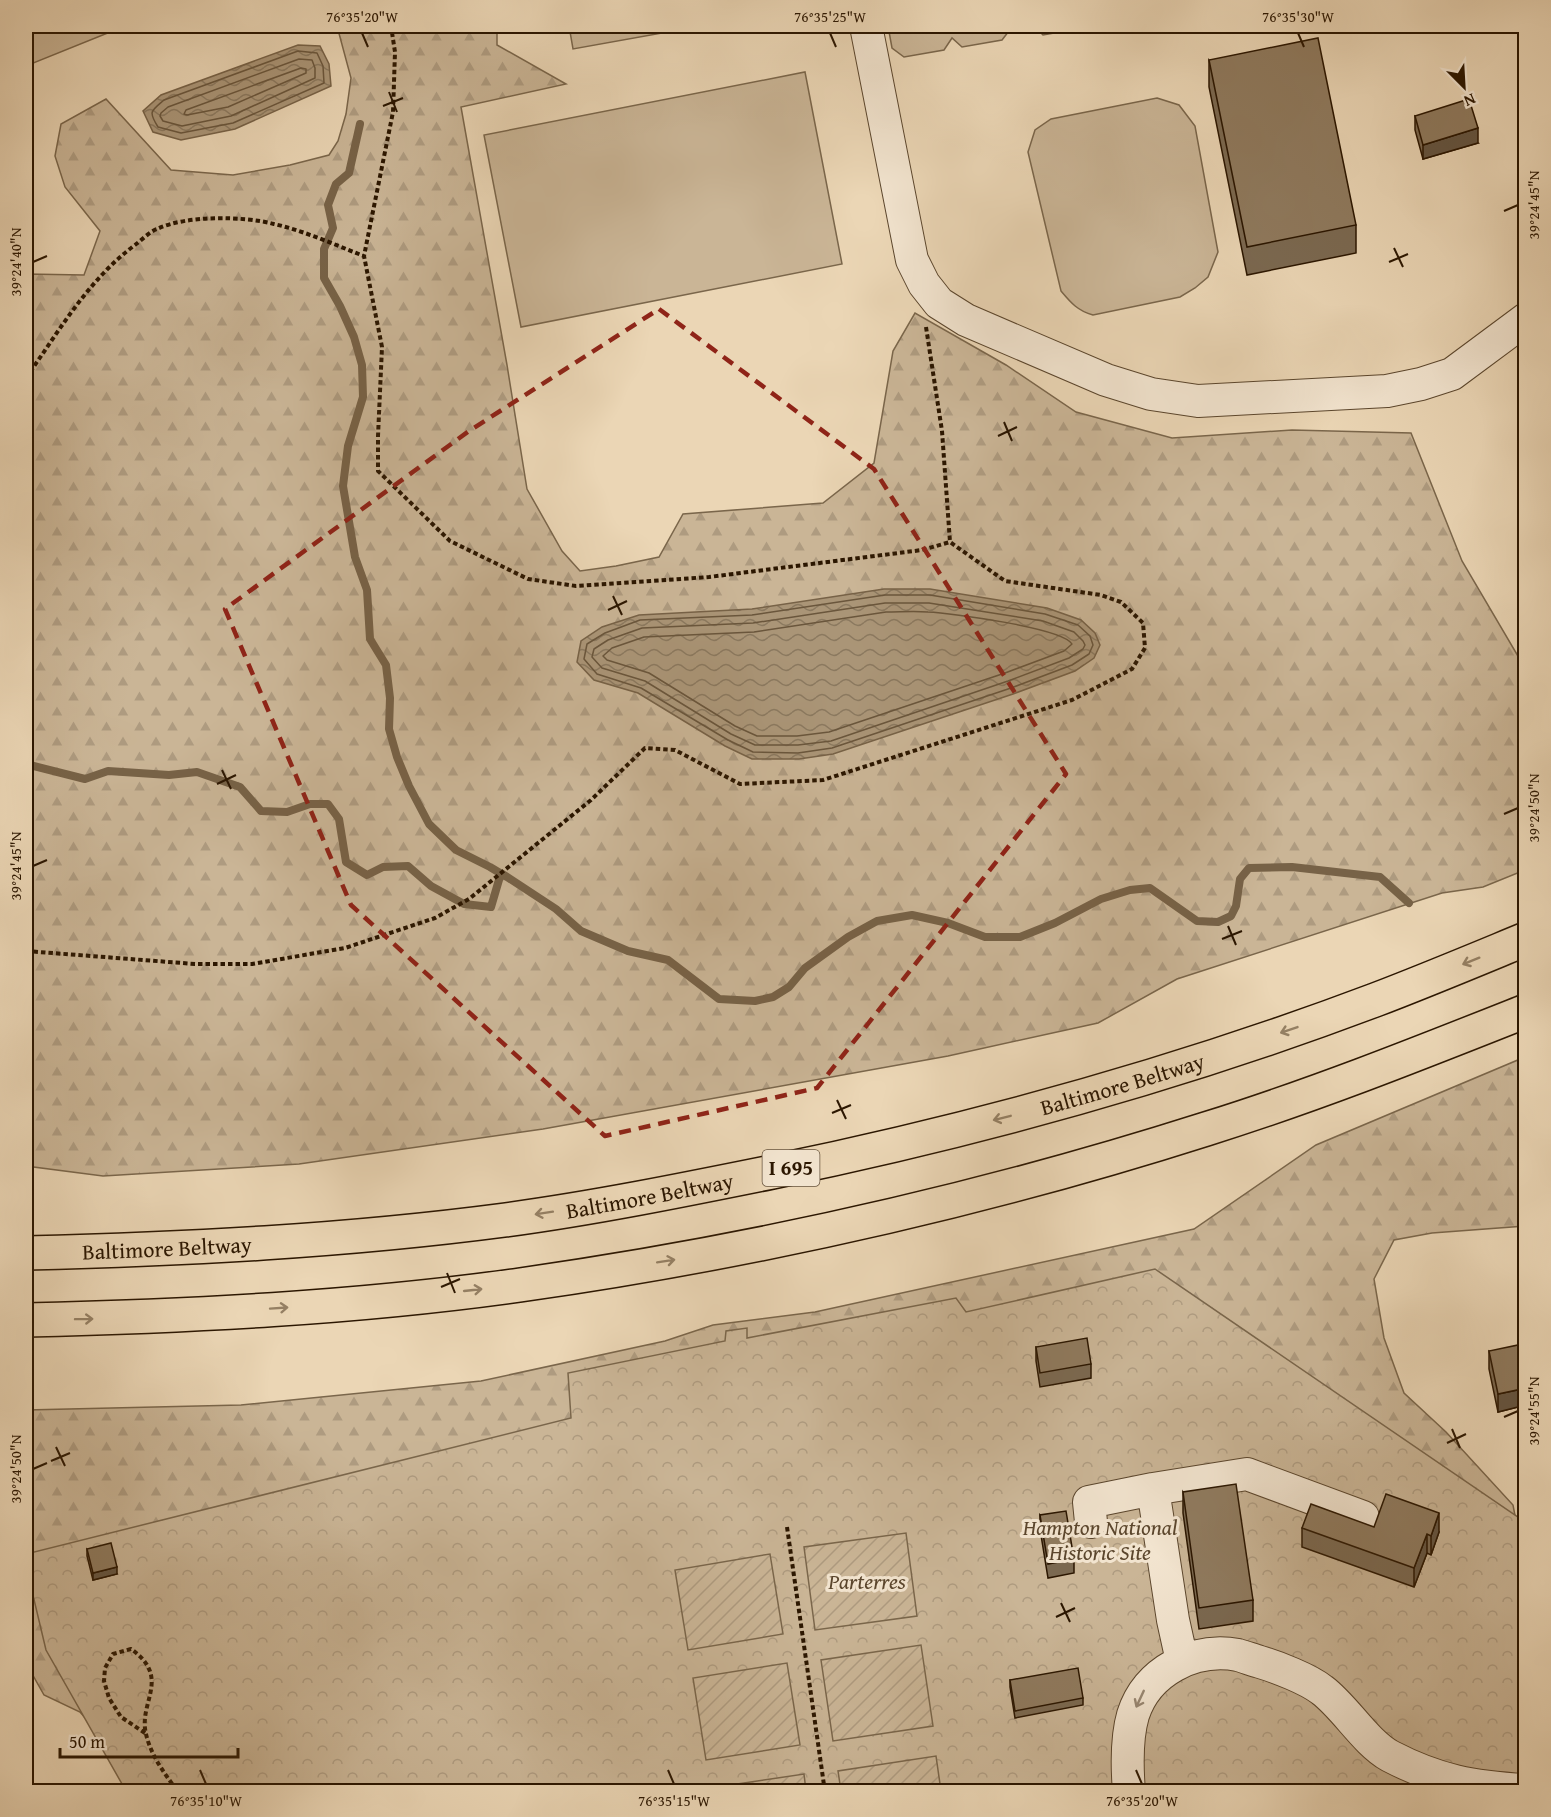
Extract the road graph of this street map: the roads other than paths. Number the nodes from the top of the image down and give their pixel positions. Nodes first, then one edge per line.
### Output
1 (866, 26) edge
2 (1526, 319) edge
3 (1526, 939) edge
4 (1526, 1011) edge
5 (26, 1253) edge
6 (26, 1320) edge
7 (1153, 1489) junction
8 (1363, 1517) dead end
9 (1091, 1522) dead end
10 (1182, 1661) junction
11 (1526, 1790) edge
12 (1129, 1791) edge

1 - 2 lane
3 -> 5 highway, Baltimore Beltway / I 695
6 -> 4 highway
7 - 8 lane
7 - 9 lane
7 - 10 lane
10 - 11 lane
10 -> 12 lane

